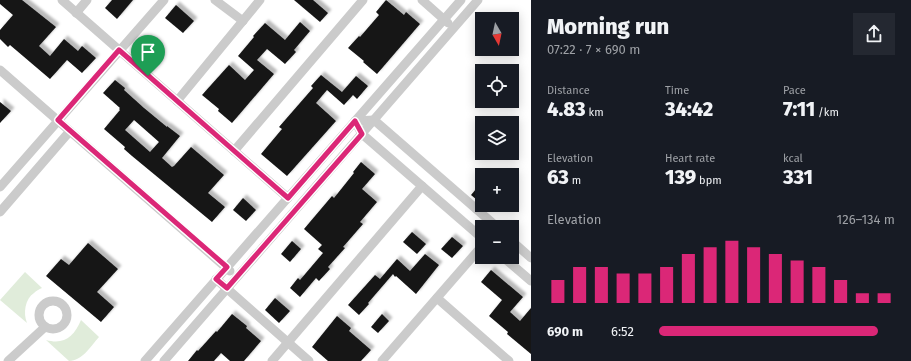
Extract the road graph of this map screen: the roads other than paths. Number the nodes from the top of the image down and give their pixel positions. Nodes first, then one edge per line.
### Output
1 (62, 0) edge
2 (87, 0) edge
3 (164, 0) edge
4 (215, 0) edge
5 (260, 0) edge
6 (363, 0) edge
7 (422, 0) edge
8 (461, 0) edge
9 (478, 0) edge
10 (76, 13) junction
11 (444, 19) junction
12 (243, 21) junction
13 (454, 28) junction
14 (119, 50) junction
15 (0, 70) edge
16 (177, 101) junction
17 (58, 120) junction
18 (374, 120) junction
19 (355, 121) junction
20 (70, 131) junction
21 (362, 134) junction
22 (234, 151) junction
23 (422, 186) junction
24 (0, 187) edge
25 (288, 198) junction
26 (0, 212) edge
27 (489, 220) edge
28 (475, 232) edge
29 (519, 247) edge
30 (475, 254) edge
31 (531, 258) edge
32 (511, 264) edge
33 (227, 267) junction
34 (238, 277) junction
35 (216, 279) junction
36 (531, 281) edge
37 (227, 288) junction
38 (437, 298) junction
39 (45, 327) dead end
40 (288, 343) junction
41 (388, 359) edge
42 (8, 361) edge
43 (144, 361) edge
44 (164, 361) edge
45 (272, 361) edge
46 (309, 361) edge
47 (509, 361) edge

1 - 10 street
2 - 10 street
3 - 14 street
4 - 12 street
5 - 12 street
6 - 22 street
7 - 11 street
8 - 11 street
9 - 13 street
10 - 14 street
11 - 13 street
11 - 19 street
12 - 16 street
13 - 18 street
14 - 16 street
14 - 17 street
15 - 17 street
16 - 22 street
17 - 20 street
17 - 24 street
18 - 19 street
18 - 21 street
18 - 27 street
19 - 21 street
19 - 25 street
20 - 26 street
20 - 33 street
21 - 23 street
21 - 34 street
22 - 25 street
23 - 28 street
23 - 40 street
25 - 33 street
29 - 31 street
30 - 38 street
32 - 36 street
33 - 34 street
33 - 35 street
34 - 37 street
35 - 37 street
35 - 43 street
37 - 40 street
37 - 44 street
38 - 41 street
38 - 47 street
39 - 42 street
40 - 45 street
40 - 46 street

